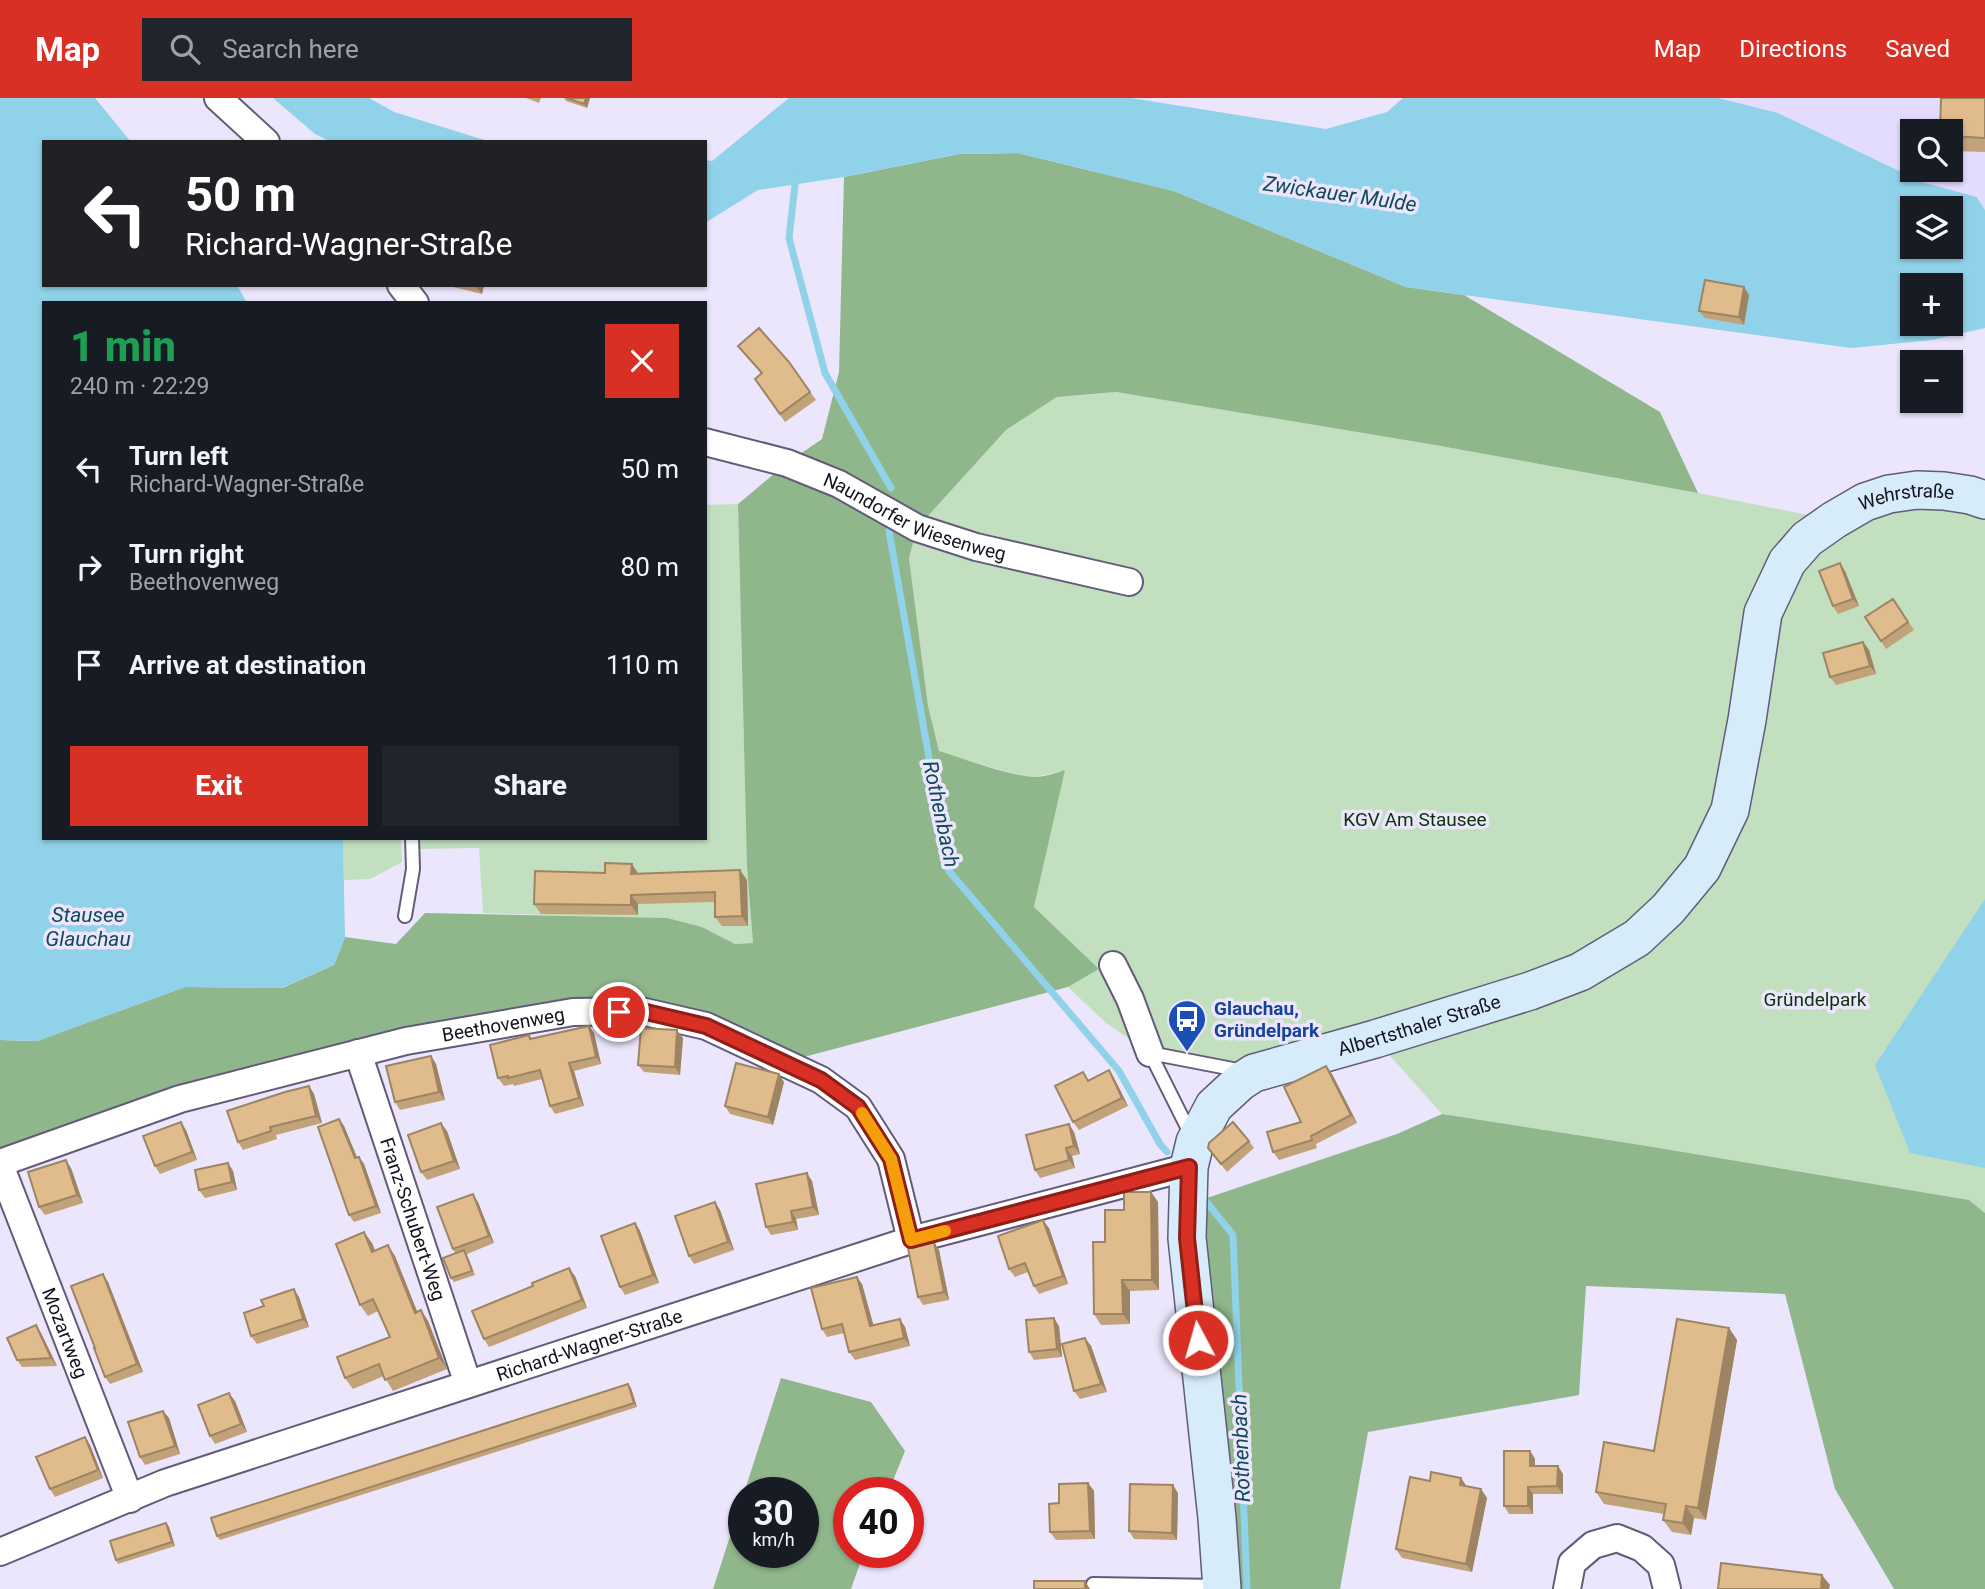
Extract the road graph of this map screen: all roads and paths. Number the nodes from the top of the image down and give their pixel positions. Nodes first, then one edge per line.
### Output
1 (218, 98) edge
2 (264, 140) edge
3 (403, 287) edge
4 (413, 301) edge
5 (707, 443) edge
6 (1985, 500) edge
7 (1834, 520) joint
8 (1129, 582) dead end
9 (412, 840) edge
10 (405, 916) dead end
11 (1113, 965) dead end
12 (358, 1053) junction
13 (1150, 1053) junction
14 (1254, 1073) junction
15 (1192, 1155) junction
16 (0, 1164) edge
17 (911, 1240) junction
18 (468, 1384) junction
19 (130, 1499) junction
20 (0, 1552) edge
21 (1093, 1584) dead end
22 (1222, 1588) edge
23 (1567, 1589) edge
24 (1667, 1589) edge

1 - 2 street
3 - 4 street
5 - 8 street, Naundorfer Wiesenweg
6 - 7 street, Wehrstraße
7 - 14 street, Albertsthaler Straße
9 - 10 lane
11 - 13 street
12 - 16 street, Beethovenweg
12 - 17 street, Beethovenweg
12 - 18 street, Franz-Schubert-Weg
13 - 14 lane
13 - 15 lane
14 - 15 street, Albertsthaler Straße
15 - 17 street, Richard-Wagner-Straße
15 - 22 street, Albertsthaler Straße
16 - 19 street, Mozartweg
17 - 18 street, Richard-Wagner-Straße
18 - 19 street, Richard-Wagner-Straße
19 - 20 street, Richard-Wagner-Straße
21 - 22 lane
23 - 24 street

